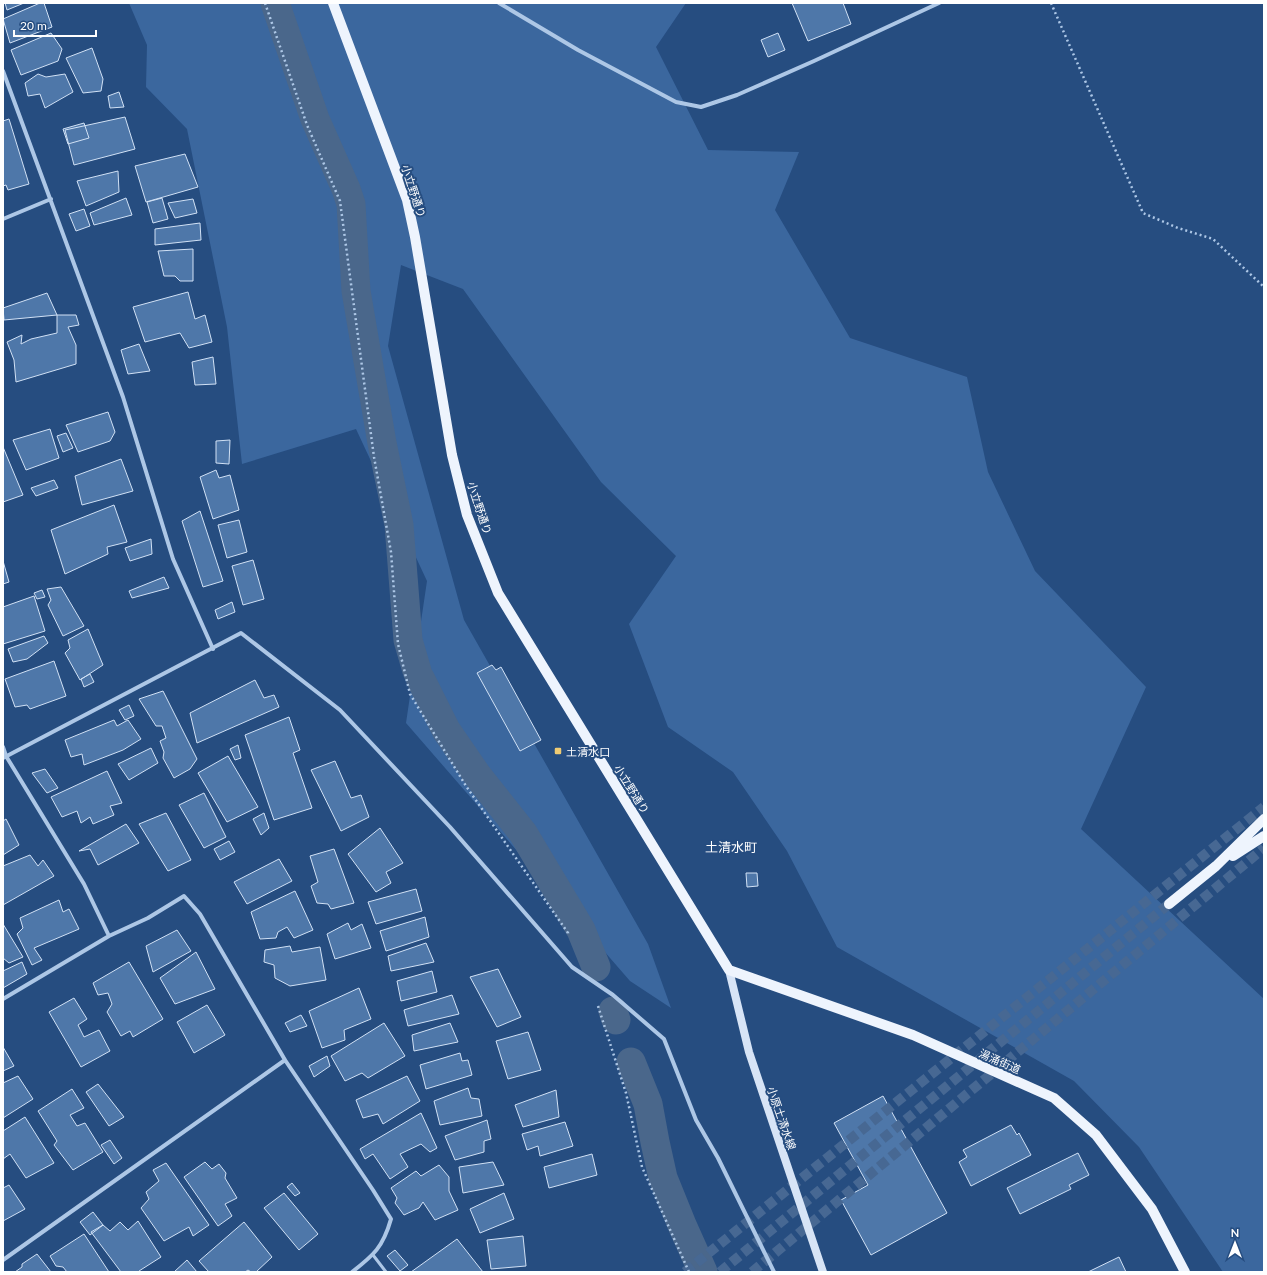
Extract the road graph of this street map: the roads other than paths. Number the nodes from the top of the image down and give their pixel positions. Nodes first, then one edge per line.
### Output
1 (333, 3) edge
2 (500, 3) edge
3 (939, 3) edge
4 (3, 71) edge
5 (51, 199) junction
6 (3, 219) edge
7 (213, 649) junction
8 (3, 747) edge
9 (5, 757) edge
10 (1264, 819) edge
11 (1264, 836) edge
12 (1216, 866) junction
13 (1169, 904) tunnel mouth
14 (109, 936) junction
15 (729, 970) junction
16 (3, 999) edge
17 (285, 1060) junction
18 (373, 1255) junction
19 (3, 1260) edge
20 (352, 1272) edge
21 (386, 1272) edge
22 (774, 1272) edge
23 (823, 1272) edge
24 (1186, 1272) edge

1 - 15 main road, 小立野通り
2 - 3 street
4 - 5 street
5 - 6 street
5 - 7 street
7 - 9 street
7 - 22 street
8 - 9 street
9 - 14 street
10 - 12 main road
11 - 12 main road
12 - 13 main road
14 - 16 street
14 - 17 street
15 - 23 main road, 小原土清水線
15 - 24 main road, 湯涌街道
17 - 18 street
17 - 19 street
18 - 20 street
18 - 21 lane

